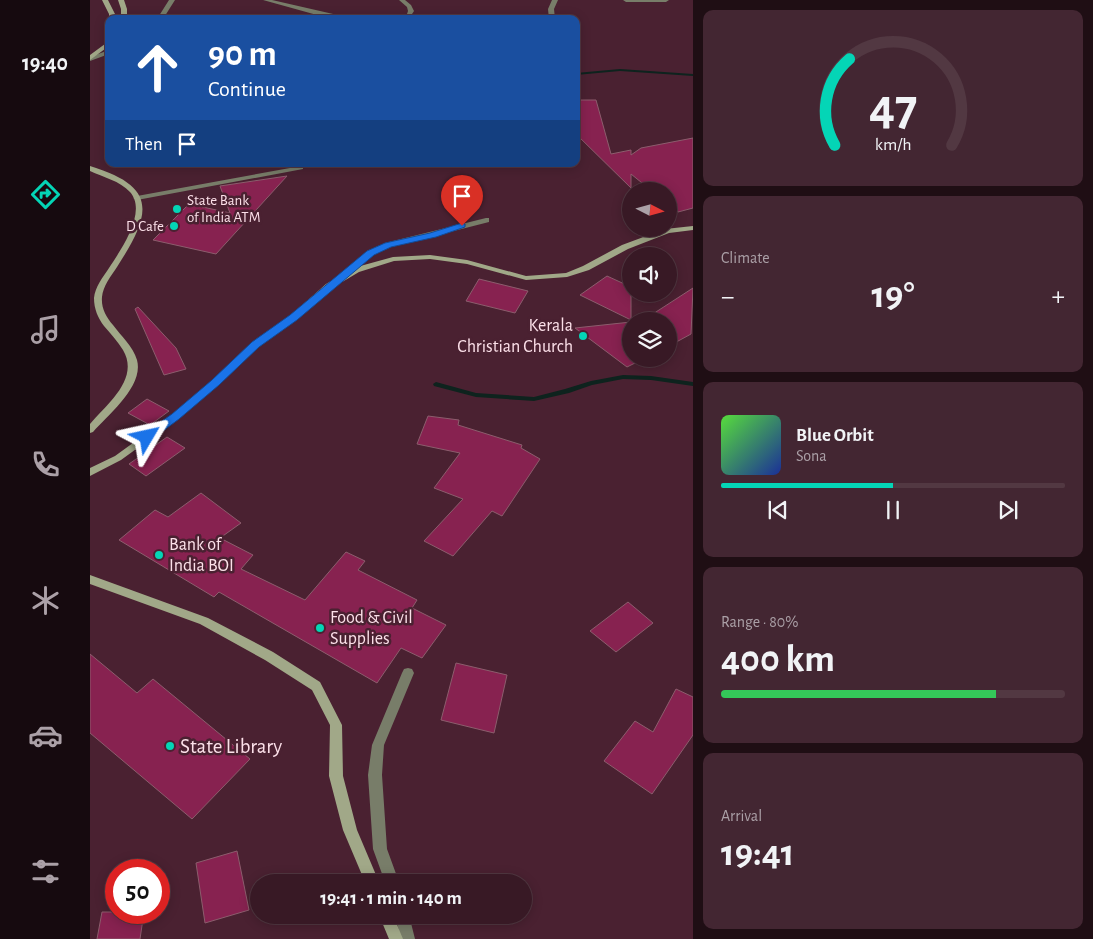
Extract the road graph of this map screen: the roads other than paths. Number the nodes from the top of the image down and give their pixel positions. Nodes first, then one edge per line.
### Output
1 (105, 0) edge
2 (121, 0) edge
3 (266, 0) edge
4 (402, 0) edge
5 (555, 0) edge
6 (626, 0) edge
7 (666, 0) edge
8 (170, 1) edge
9 (112, 15) edge
10 (124, 15) edge
11 (162, 15) edge
12 (329, 15) edge
13 (409, 15) edge
14 (552, 15) edge
15 (105, 45) edge
16 (105, 53) edge
17 (90, 58) edge
18 (90, 168) edge
19 (301, 168) dead end
20 (137, 198) junction
21 (486, 220) dead end
22 (691, 228) edge
23 (340, 279) junction
24 (90, 430) edge
25 (90, 472) edge
26 (90, 580) edge
27 (408, 673) dead end
28 (369, 874) edge
29 (389, 874) edge
30 (390, 924) edge
31 (404, 924) edge
32 (396, 939) edge
33 (408, 939) edge

1 - 9 main road
2 - 10 main road
3 - 12 street
4 - 13 street
5 - 14 street
6 - 7 street
8 - 11 street
15 - 17 main road
16 - 17 street
18 - 20 main road
19 - 20 street
20 - 24 main road
21 - 23 street
22 - 23 main road
23 - 25 main road
26 - 28 main road
27 - 29 street
30 - 32 main road
31 - 33 street

